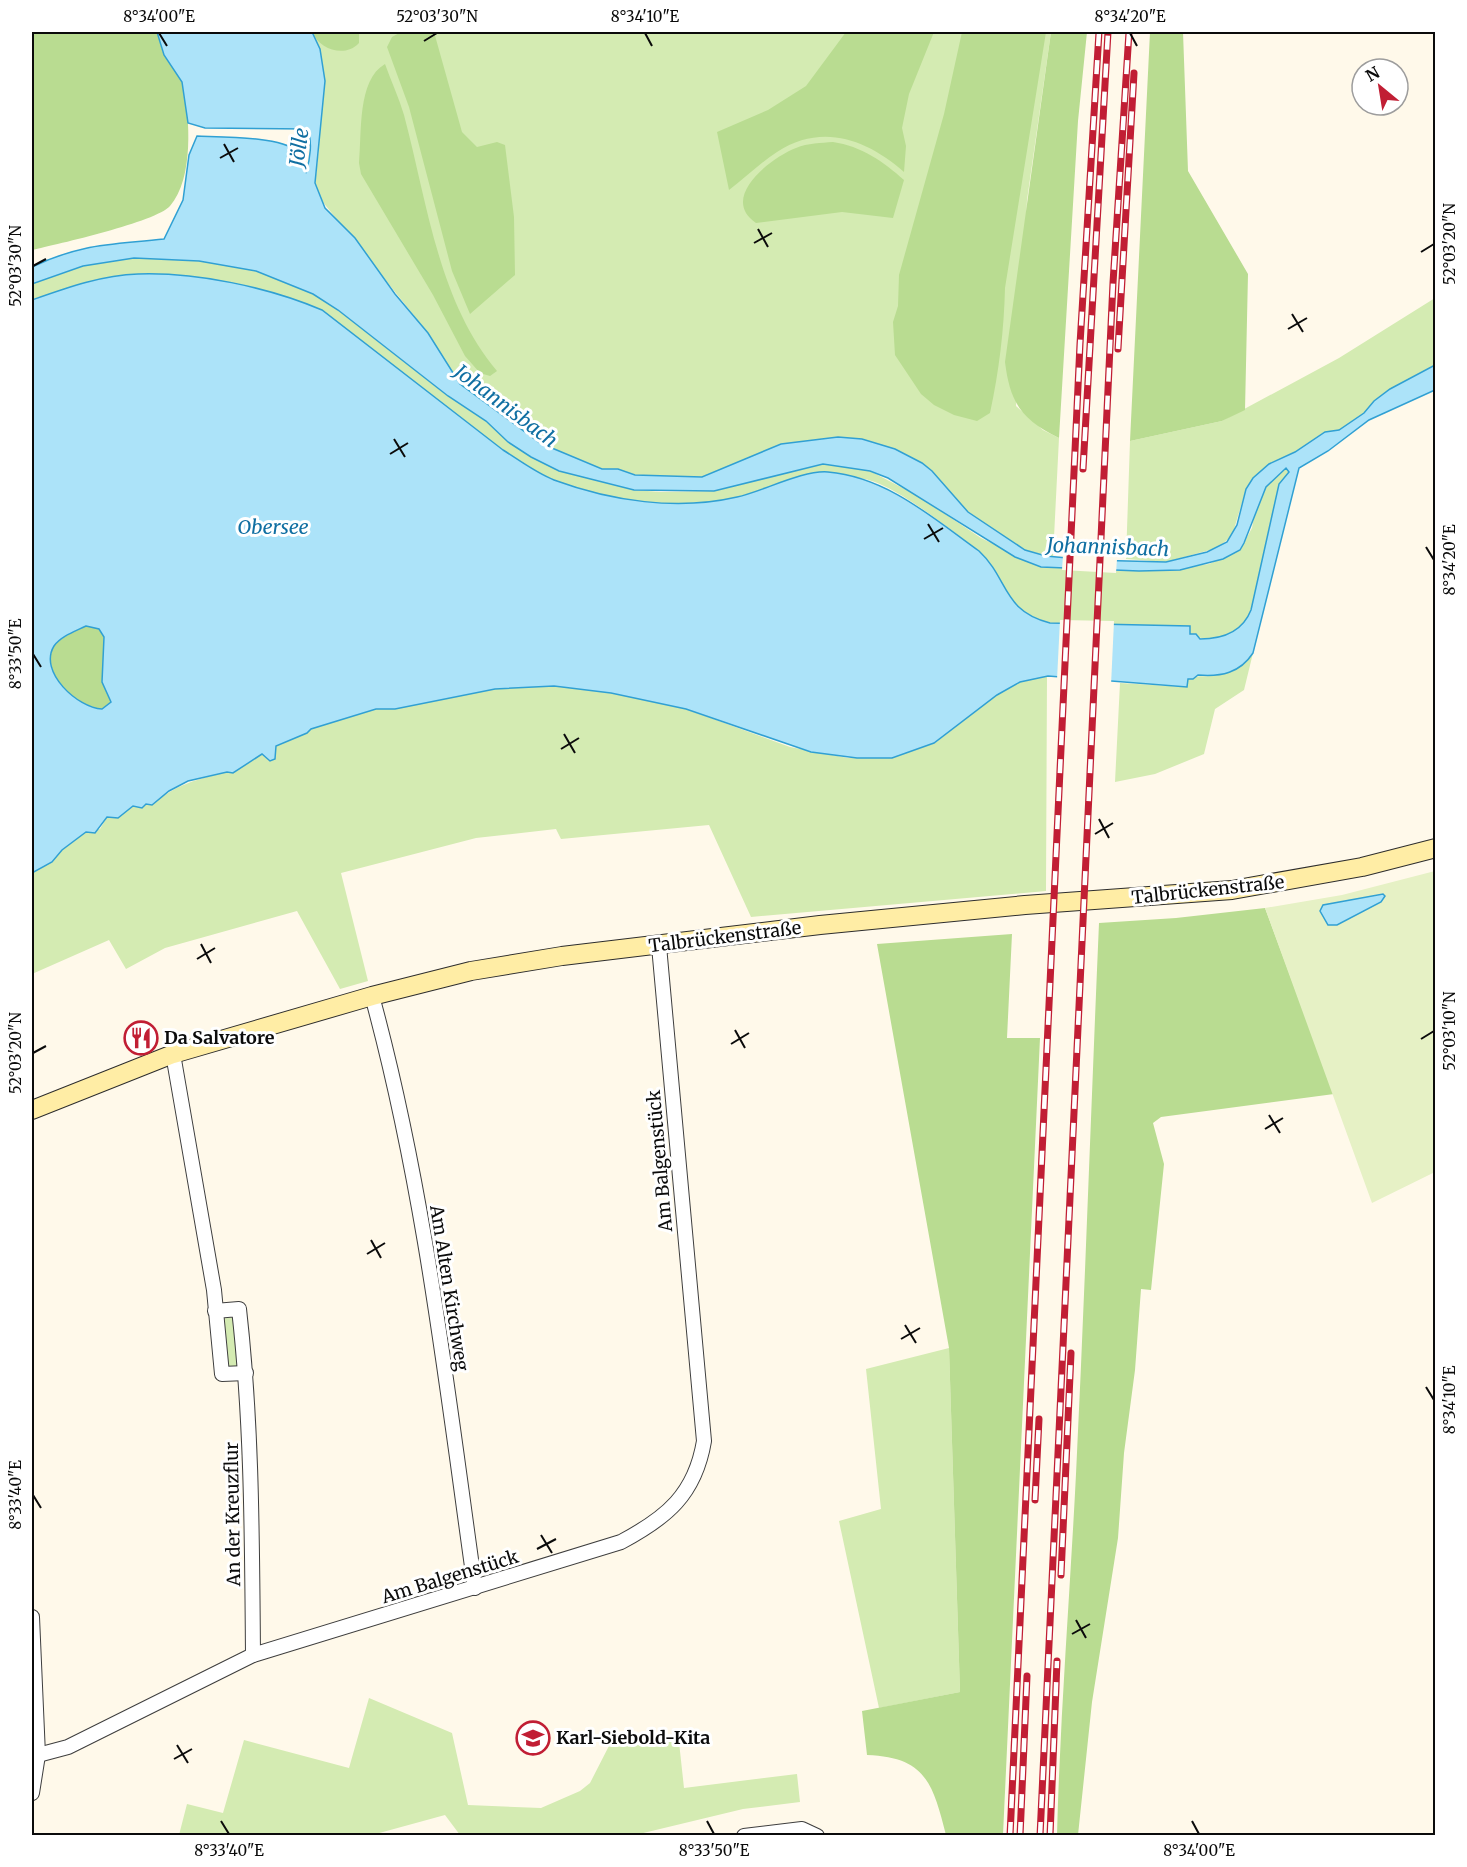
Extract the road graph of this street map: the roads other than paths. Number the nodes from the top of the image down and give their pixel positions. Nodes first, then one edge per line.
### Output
1 (1436, 848) edge
2 (659, 946) junction
3 (372, 996) junction
4 (173, 1054) junction
5 (32, 1110) edge
6 (215, 1311) junction
7 (246, 1372) junction
8 (475, 1588) junction
9 (32, 1617) edge
10 (253, 1655) junction
11 (33, 1671) edge
12 (38, 1755) junction
13 (32, 1793) edge
14 (748, 1835) edge
15 (817, 1836) edge

1 - 2 main road, Talbrückenstraße
2 - 3 main road, Talbrückenstraße
2 - 8 street, Am Balgenstück
3 - 4 main road, Talbrückenstraße
3 - 8 street, Am Alten Kirchweg
4 - 5 main road, Talbrückenstraße
4 - 6 street
6 - 7 street, An der Kreuzflur
6 - 7 street
7 - 10 street, An der Kreuzflur
8 - 10 street, Am Balgenstück
9 - 11 street
10 - 12 street, Am Balgenstück
11 - 12 street
12 - 13 street
14 - 15 street

